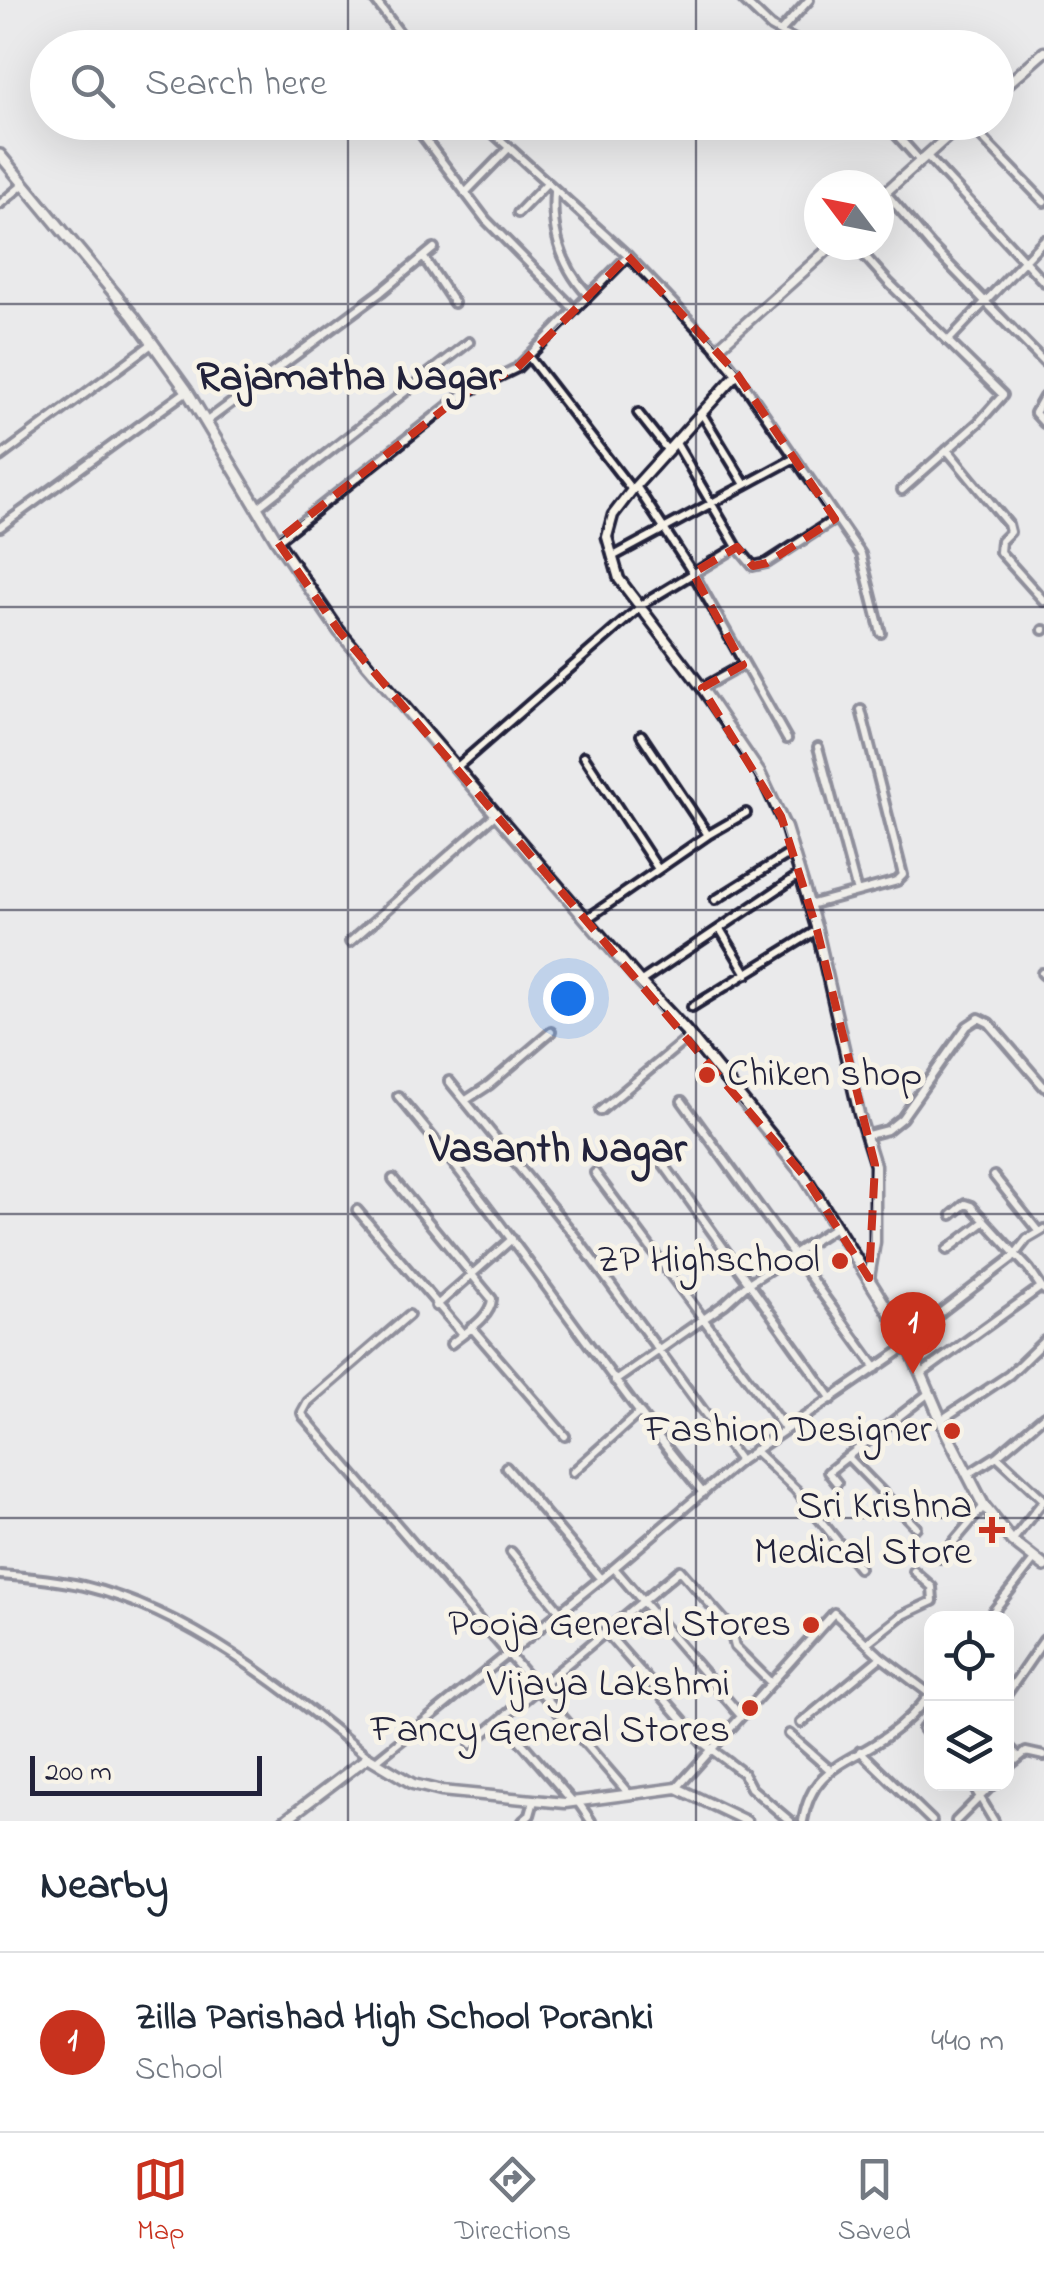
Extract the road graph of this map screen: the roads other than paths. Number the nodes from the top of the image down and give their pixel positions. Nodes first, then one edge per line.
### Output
1 (375, 0) edge
2 (743, 0) edge
3 (809, 0) edge
4 (398, 30) edge
5 (778, 30) edge
6 (782, 30) edge
7 (1044, 52) edge
8 (1014, 78) edge
9 (425, 140) edge
10 (499, 140) edge
11 (904, 140) edge
12 (946, 140) edge
13 (984, 140) edge
14 (508, 149) junction
15 (0, 154) edge
16 (924, 159) junction
17 (24, 184) junction
18 (546, 184) junction
19 (894, 185) edge
20 (554, 192) junction
21 (465, 194) junction
22 (1044, 202) edge
23 (0, 204) edge
24 (894, 207) edge
25 (518, 212) dead end
26 (1044, 240) edge
27 (434, 248) dead end
28 (628, 256) junction
29 (424, 258) junction
30 (816, 260) edge
31 (869, 260) edge
32 (1022, 260) junction
33 (1044, 282) edge
34 (588, 294) junction
35 (984, 299) junction
36 (454, 303) dead end
37 (574, 308) junction
38 (948, 340) junction
39 (152, 342) junction
40 (469, 342) dead end
41 (716, 349) junction
42 (529, 358) junction
43 (1044, 362) edge
44 (738, 374) junction
45 (187, 391) junction
46 (1044, 397) edge
47 (638, 413) dead end
48 (702, 414) junction
49 (207, 422) junction
50 (1044, 423) edge
51 (676, 443) junction
52 (947, 450) junction
53 (668, 451) junction
54 (0, 457) edge
55 (795, 458) junction
56 (744, 483) junction
57 (634, 488) junction
58 (902, 490) dead end
59 (711, 501) junction
60 (257, 508) junction
61 (835, 518) junction
62 (0, 526) edge
63 (664, 529) junction
64 (276, 541) junction
65 (737, 548) junction
66 (612, 557) junction
67 (693, 573) junction
68 (1044, 601) edge
69 (640, 608) junction
70 (881, 632) dead end
71 (743, 665) junction
72 (702, 688) junction
73 (862, 710) dead end
74 (641, 735) dead end
75 (787, 739) dead end
76 (818, 747) dead end
77 (584, 756) dead end
78 (456, 769) junction
79 (746, 813) dead end
80 (496, 814) junction
81 (708, 835) junction
82 (792, 852) junction
83 (658, 869) junction
84 (799, 874) junction
85 (857, 892) junction
86 (715, 900) dead end
87 (808, 905) junction
88 (588, 918) junction
89 (720, 929) junction
90 (817, 930) junction
91 (350, 942) dead end
92 (747, 974) junction
93 (640, 982) junction
94 (692, 1007) dead end
95 (551, 1032) dead end
96 (690, 1036) junction
97 (449, 1080) dead end
98 (1044, 1086) edge
99 (398, 1096) dead end
100 (466, 1100) junction
101 (682, 1101) dead end
102 (600, 1111) dead end
103 (868, 1135) junction
104 (662, 1162) dead end
105 (595, 1173) dead end
106 (994, 1176) dead end
107 (393, 1179) dead end
108 (356, 1210) dead end
109 (952, 1215) dead end
110 (985, 1221) junction
111 (835, 1227) junction
112 (1041, 1230) edge
113 (512, 1238) junction
114 (947, 1250) dead end
115 (1014, 1254) junction
116 (795, 1256) junction
117 (472, 1275) junction
118 (868, 1278) junction
119 (747, 1284) junction
120 (1042, 1288) edge
121 (436, 1306) junction
122 (409, 1315) dead end
123 (703, 1320) junction
124 (471, 1328) junction
125 (463, 1334) junction
126 (1044, 1341) edge
127 (908, 1342) junction
128 (451, 1344) dead end
129 (660, 1350) junction
130 (876, 1368) junction
131 (921, 1374) junction
132 (616, 1381) junction
133 (930, 1393) junction
134 (832, 1399) junction
135 (640, 1412) junction
136 (1044, 1416) edge
137 (942, 1420) junction
138 (785, 1429) junction
139 (565, 1436) dead end
140 (754, 1450) junction
141 (996, 1456) junction
142 (848, 1457) junction
143 (740, 1461) junction
144 (506, 1467) dead end
145 (573, 1472) dead end
146 (966, 1476) junction
147 (837, 1483) dead end
148 (702, 1494) junction
149 (1044, 1500) edge
150 (984, 1506) junction
151 (916, 1527) dead end
152 (1012, 1541) junction
153 (511, 1552) dead end
154 (940, 1558) dead end
155 (1034, 1560) junction
156 (1044, 1566) edge
157 (614, 1568) junction
158 (859, 1568) dead end
159 (914, 1571) dead end
160 (0, 1574) edge
161 (600, 1578) junction
162 (643, 1601) junction
163 (560, 1610) junction
164 (994, 1611) edge
165 (606, 1632) junction
166 (1044, 1640) edge
167 (868, 1642) junction
168 (506, 1654) junction
169 (880, 1657) junction
170 (771, 1683) junction
171 (1014, 1683) edge
172 (538, 1688) junction
173 (924, 1688) edge
174 (925, 1701) edge
175 (922, 1705) junction
176 (924, 1707) edge
177 (741, 1716) junction
178 (501, 1719) junction
179 (801, 1723) dead end
180 (789, 1734) dead end
181 (471, 1744) dead end
182 (710, 1749) junction
183 (860, 1751) junction
184 (1014, 1752) edge
185 (1018, 1756) junction
186 (1044, 1756) edge
187 (372, 1759) junction
188 (1014, 1760) edge
189 (828, 1769) junction
190 (678, 1788) junction
191 (975, 1791) edge
192 (986, 1791) edge
193 (629, 1794) junction
194 (979, 1799) junction
195 (534, 1802) junction
196 (576, 1802) junction
197 (284, 1821) edge
198 (523, 1821) edge
199 (591, 1821) edge
200 (746, 1821) edge
201 (790, 1821) edge
202 (803, 1821) edge
203 (932, 1821) edge
204 (956, 1821) edge
205 (994, 1821) edge

1 - 4 street
2 - 5 street
3 - 6 street
7 - 8 street
9 - 21 street
10 - 14 street
11 - 16 street
12 - 16 street
13 - 22 street
14 - 18 street
14 - 21 street
15 - 17 main road
16 - 19 street
16 - 32 street
17 - 23 street
17 - 39 main road
18 - 20 street
18 - 25 street
20 - 28 street
20 - 34 street
21 - 37 street
24 - 35 street
26 - 32 street
27 - 29 street
28 - 34 street
28 - 41 street
29 - 36 street
29 - 49 street
30 - 41 street
31 - 38 street
32 - 33 street
32 - 35 street
34 - 37 street
35 - 38 street
35 - 43 street
37 - 42 street
38 - 52 street
39 - 45 main road
39 - 54 street
40 - 60 street
41 - 44 street
42 - 57 street
42 - 64 street
44 - 48 street
44 - 55 street
45 - 49 main road
45 - 62 street
46 - 50 street
47 - 53 street
48 - 51 street
48 - 56 street
49 - 60 main road
51 - 53 street
51 - 59 street
52 - 58 street
52 - 68 street
53 - 57 street
55 - 56 street
55 - 61 street
56 - 59 street
57 - 63 street
57 - 66 street
59 - 63 street
59 - 65 street
60 - 64 main road
61 - 65 street
61 - 70 street
63 - 66 street
63 - 67 street
64 - 78 main road
65 - 67 street
66 - 69 street
67 - 69 street
67 - 71 street
69 - 72 street
69 - 78 street
71 - 72 street
71 - 75 street
72 - 82 street
73 - 85 street
74 - 81 street
76 - 85 street
77 - 83 street
78 - 80 main road
79 - 81 street
80 - 88 main road
80 - 91 street
81 - 83 street
82 - 84 street
82 - 86 street
83 - 88 street
84 - 87 street
84 - 89 street
85 - 87 street
87 - 90 street
88 - 93 main road
89 - 92 street
89 - 93 street
90 - 92 street
90 - 103 street
92 - 94 street
93 - 96 main road
95 - 100 street
96 - 102 street
96 - 111 main road
97 - 100 street
98 - 103 street
99 - 113 street
100 - 129 street
101 - 116 street
103 - 118 street
104 - 119 street
105 - 123 street
106 - 112 street
107 - 117 street
108 - 121 street
109 - 110 street
110 - 114 street
110 - 115 street
111 - 116 street
111 - 118 main road
112 - 115 street
113 - 117 street
113 - 132 street
115 - 120 street
115 - 127 street
116 - 119 street
116 - 130 street
117 - 121 street
117 - 124 street
118 - 127 main road
119 - 123 street
119 - 134 street
120 - 131 street
121 - 125 street
122 - 168 street
123 - 129 street
123 - 138 street
124 - 125 street
124 - 139 street
125 - 128 street
126 - 137 street
127 - 130 street
127 - 131 main road
129 - 132 street
129 - 143 street
130 - 134 street
131 - 133 main road
132 - 135 street
133 - 137 main road
133 - 142 street
134 - 138 street
135 - 145 street
135 - 148 street
136 - 141 street
137 - 146 main road
138 - 140 street
140 - 143 street
140 - 158 street
141 - 146 street
141 - 149 street
142 - 147 street
142 - 151 street
143 - 148 street
144 - 161 street
146 - 150 main road
148 - 157 street
149 - 152 street
150 - 152 main road
150 - 154 street
152 - 155 main road
153 - 163 street
155 - 156 main road
155 - 164 street
157 - 161 street
157 - 162 street
159 - 167 street
160 - 187 street
161 - 163 street
162 - 165 street
162 - 170 street
162 - 177 street
163 - 168 street
165 - 172 street
165 - 182 street
166 - 171 street
167 - 169 street
167 - 170 street
168 - 172 street
168 - 187 street
169 - 173 street
169 - 179 street
170 - 177 street
172 - 178 street
172 - 193 street
174 - 175 street
175 - 176 street
175 - 183 street
177 - 182 street
178 - 181 street
178 - 196 street
180 - 189 street
182 - 190 street
182 - 201 street
183 - 189 street
183 - 203 street
184 - 185 street
185 - 186 street
185 - 188 street
187 - 195 street
187 - 197 street
189 - 202 street
190 - 193 street
190 - 200 street
191 - 194 street
192 - 194 street
193 - 196 street
194 - 204 street
194 - 205 street
195 - 196 street
195 - 198 street
196 - 199 street

